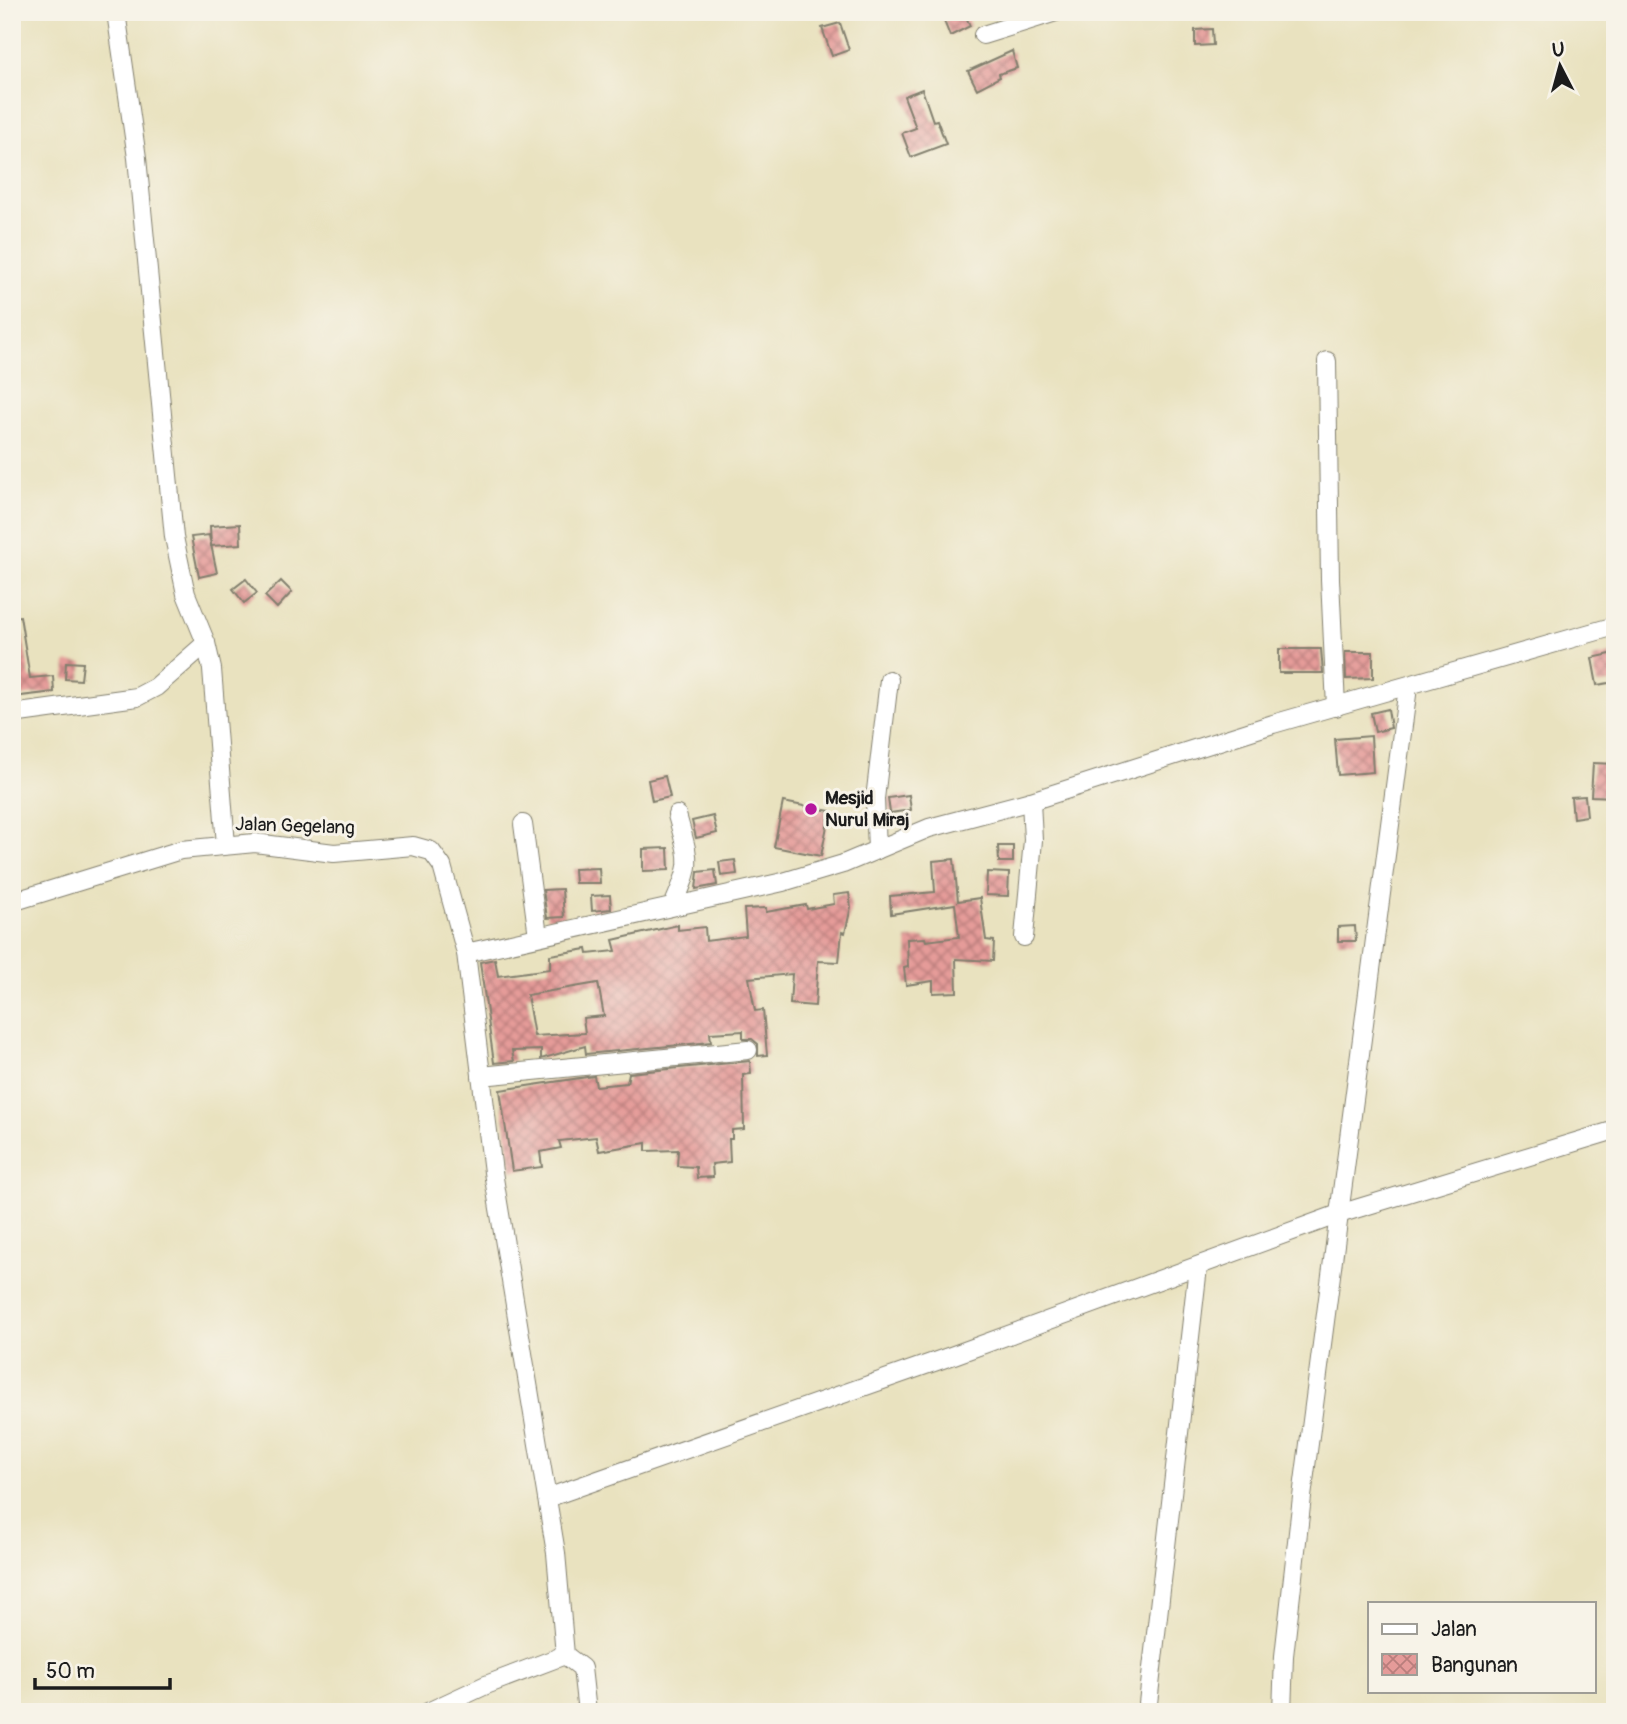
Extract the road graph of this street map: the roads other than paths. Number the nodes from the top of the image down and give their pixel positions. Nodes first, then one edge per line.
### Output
1 (116, 12) edge
2 (1056, 12) edge
3 (983, 35) dead end
4 (1327, 360) dead end
5 (1615, 626) edge
6 (206, 643) junction
7 (889, 680) dead end
8 (1408, 687) junction
9 (1336, 707) junction
10 (12, 714) edge
11 (1031, 801) junction
12 (677, 815) dead end
13 (523, 824) dead end
14 (226, 845) junction
15 (877, 850) junction
16 (12, 902) edge
17 (673, 906) junction
18 (538, 936) junction
19 (1024, 937) dead end
20 (466, 953) junction
21 (748, 1050) dead end
22 (481, 1076) junction
23 (1615, 1130) edge
24 (1339, 1214) junction
25 (1198, 1267) junction
26 (547, 1498) junction
27 (565, 1655) junction
28 (428, 1712) edge
29 (587, 1712) edge
30 (1147, 1712) edge
31 (1282, 1712) edge

1 - 6 street
2 - 3 street
4 - 9 street
5 - 8 street
6 - 10 street
6 - 14 street
7 - 15 street
8 - 9 street
8 - 24 street
9 - 11 street
11 - 15 street
11 - 19 street
12 - 17 street
13 - 18 street
14 - 16 street, Jalan Gegelang
14 - 20 street, Jalan Gegelang
15 - 17 street
17 - 18 street
18 - 20 street
20 - 22 street, Jalan Gegelang
21 - 22 street
22 - 26 street, Jalan Gegelang
23 - 24 street
24 - 25 street
24 - 31 street
25 - 26 street
25 - 30 street
26 - 27 street, Jalan Gegelang
27 - 28 street
27 - 29 street

